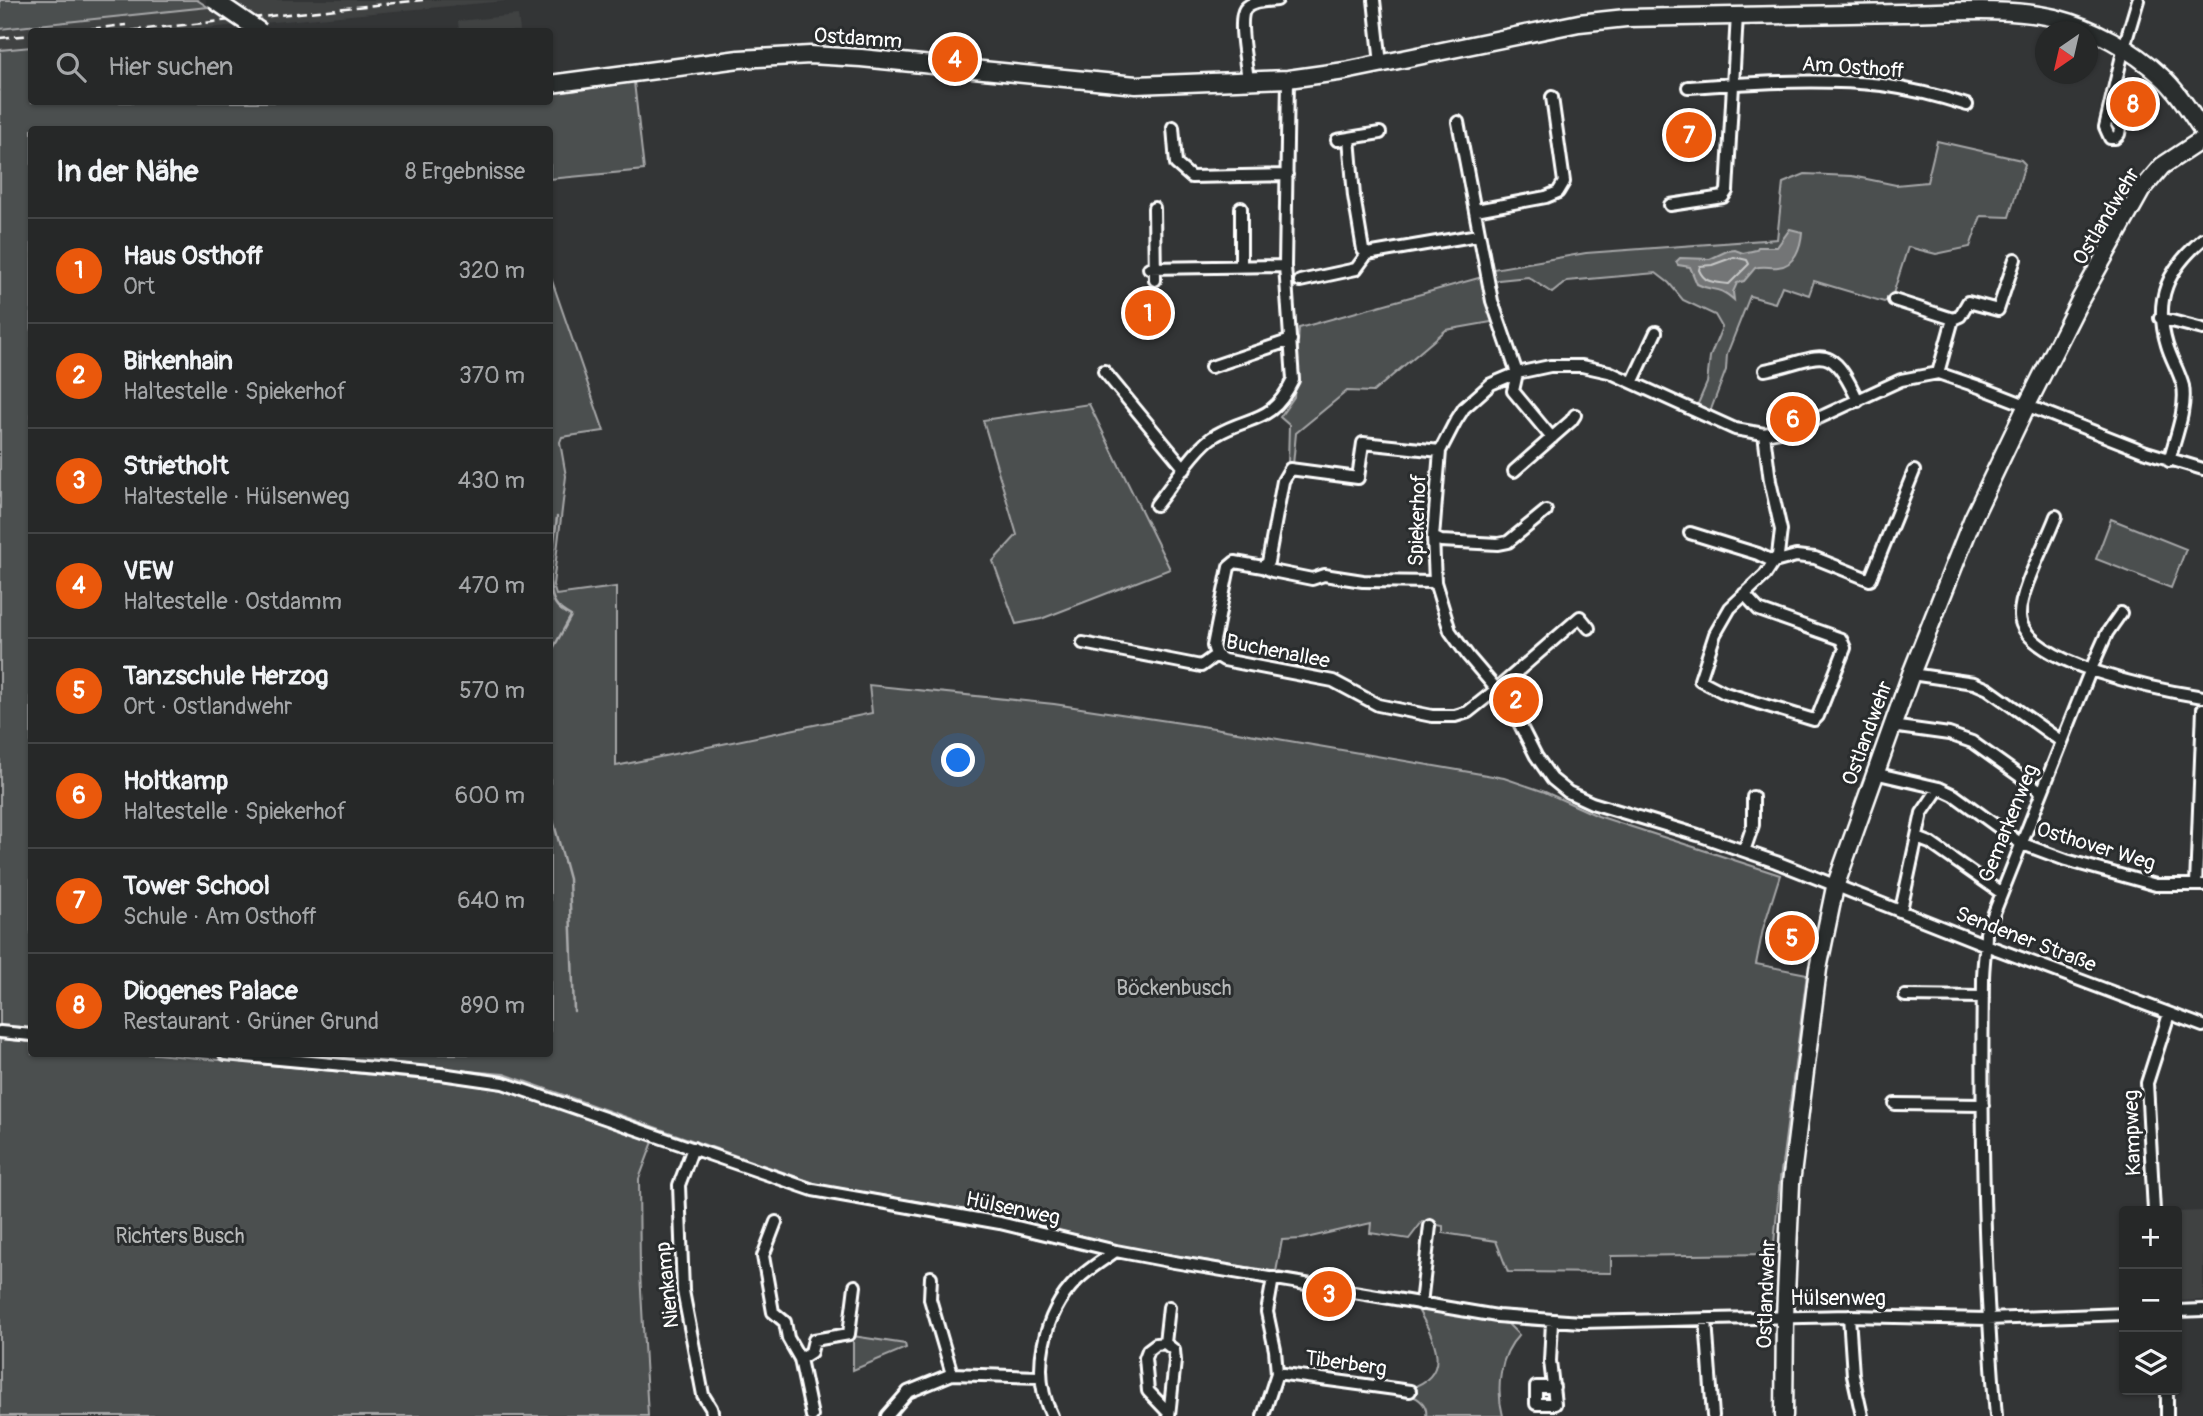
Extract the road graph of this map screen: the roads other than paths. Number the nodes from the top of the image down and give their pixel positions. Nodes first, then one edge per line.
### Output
1 (214, 0) edge
2 (1277, 0) edge
3 (1374, 0) edge
4 (2138, 0) edge
5 (2026, 7) edge
6 (1737, 15) junction
7 (255, 28) edge
8 (2124, 47) junction
9 (1381, 64) junction
10 (1288, 79) junction
11 (1248, 81) junction
12 (553, 84) edge
13 (1734, 85) junction
14 (1688, 87) dead end
15 (1552, 97) dead end
16 (1967, 105) dead end
17 (2109, 112) dead end
18 (1458, 122) dead end
19 (1173, 127) dead end
20 (2203, 131) edge
21 (1380, 133) dead end
22 (1349, 138) junction
23 (2203, 139) edge
24 (1337, 140) dead end
25 (1287, 175) junction
26 (1670, 205) dead end
27 (1154, 208) dead end
28 (1241, 208) dead end
29 (1476, 210) junction
30 (1478, 235) junction
31 (2203, 239) edge
32 (1367, 254) junction
33 (2015, 259) dead end
34 (1241, 266) junction
35 (1285, 266) junction
36 (1152, 268) junction
37 (1155, 280) dead end
38 (1300, 281) dead end
39 (1894, 300) dead end
40 (2160, 318) junction
41 (1953, 319) junction
42 (2203, 329) edge
43 (1656, 332) dead end
44 (1291, 340) junction
45 (1211, 367) dead end
46 (1765, 370) dead end
47 (1104, 371) dead end
48 (1517, 373) junction
49 (1938, 373) junction
50 (1633, 381) junction
51 (1858, 401) junction
52 (2026, 407) junction
53 (1574, 415) dead end
54 (1764, 434) junction
55 (1552, 438) junction
56 (1440, 451) junction
57 (2169, 461) junction
58 (1185, 469) junction
59 (2203, 469) edge
60 (1514, 471) dead end
61 (1914, 471) dead end
62 (1156, 505) dead end
63 (1546, 511) dead end
64 (2056, 516) dead end
65 (1690, 533) dead end
66 (1433, 537) junction
67 (1774, 562) junction
68 (1263, 567) junction
69 (1435, 582) junction
70 (1744, 594) junction
71 (2121, 613) dead end
72 (1589, 628) dead end
73 (1083, 643) dead end
74 (1216, 655) junction
75 (2091, 670) junction
76 (1910, 674) junction
77 (1497, 689) junction
78 (2203, 697) edge
79 (2203, 709) edge
80 (1891, 726) junction
81 (2062, 742) junction
82 (1874, 773) junction
83 (1939, 788) junction
84 (2042, 792) junction
85 (1753, 797) dead end
86 (1917, 838) junction
87 (2020, 844) junction
88 (1744, 851) junction
89 (2200, 885) edge
90 (1835, 887) junction
91 (2000, 892) junction
92 (1901, 910) junction
93 (1986, 945) junction
94 (1905, 996) dead end
95 (1983, 997) junction
96 (2169, 1014) junction
97 (2203, 1026) edge
98 (0, 1032) edge
99 (28, 1035) edge
100 (257, 1057) edge
101 (1895, 1104) dead end
102 (1983, 1105) junction
103 (692, 1149) junction
104 (2154, 1206) edge
105 (776, 1222) dead end
106 (1430, 1226) dead end
107 (1116, 1251) junction
108 (931, 1277) dead end
109 (1273, 1278) junction
110 (855, 1286) dead end
111 (1421, 1304) junction
112 (1169, 1307) dead end
113 (2203, 1310) edge
114 (2182, 1311) edge
115 (2119, 1314) edge
116 (1849, 1316) junction
117 (1785, 1317) junction
118 (1987, 1319) junction
119 (1706, 1320) junction
120 (1552, 1322) junction
121 (814, 1340) junction
122 (1166, 1343) junction
123 (792, 1344) junction
124 (800, 1359) junction
125 (1277, 1373) junction
126 (952, 1374) junction
127 (1040, 1377) junction
128 (1555, 1387) dead end
129 (1410, 1391) dead end
130 (2166, 1395) edge
131 (1168, 1414) edge
132 (713, 1416) edge
133 (812, 1416) edge
134 (887, 1416) edge
135 (1052, 1416) edge
136 (1263, 1416) edge
137 (1713, 1416) edge
138 (1784, 1416) edge
139 (1862, 1416) edge
140 (1996, 1416) edge
141 (2167, 1416) edge

1 - 7 street, bridge
2 - 11 street
3 - 9 street
4 - 8 street
5 - 6 street, Ostdamm
5 - 8 street, Ostdamm
6 - 9 street, Ostdamm
6 - 13 street
8 - 17 street
8 - 20 street, Ostdamm
9 - 10 street, Ostdamm
10 - 11 street, Ostdamm
10 - 25 street
11 - 12 street, Ostdamm
13 - 14 street, Am Osthoff
13 - 16 street, Am Osthoff
13 - 26 street
15 - 29 street
18 - 29 street
19 - 25 street
21 - 22 street
22 - 24 street
22 - 32 street
23 - 52 street, Ostlandwehr
25 - 35 street
27 - 36 street
28 - 34 street
29 - 30 street
30 - 32 street
30 - 48 street
31 - 40 street
32 - 38 street
33 - 41 street
34 - 35 street
34 - 36 street
35 - 44 street
36 - 37 street
39 - 41 street
40 - 42 street
40 - 57 street
41 - 49 street
43 - 50 street
44 - 45 street
44 - 58 street
46 - 51 street
47 - 58 street
48 - 50 street, Spiekerhof
48 - 55 street
48 - 56 street, Spiekerhof
49 - 51 street, Spiekerhof
49 - 52 street, Spiekerhof
50 - 54 street, Spiekerhof
51 - 54 street, Spiekerhof
52 - 57 street, Spiekerhof
52 - 76 street, Ostlandwehr
53 - 55 street
54 - 67 street
55 - 60 street
56 - 66 street, Spiekerhof
56 - 68 street
57 - 59 street, Spiekerhof
58 - 62 street
61 - 67 street
63 - 66 street
64 - 75 street
65 - 67 street
66 - 69 street, Spiekerhof
67 - 70 street
68 - 69 street
68 - 74 street
69 - 77 street, Spiekerhof
70 - 70 street
71 - 75 street, Gemarkenweg
72 - 77 street, Buchenallee
73 - 74 street, Buchenallee
74 - 77 street, Buchenallee
75 - 78 street
75 - 81 street, Gemarkenweg
76 - 80 street, Ostlandwehr
76 - 81 street
77 - 88 street, Spiekerhof
79 - 89 street
80 - 82 street, Ostlandwehr
80 - 84 street
81 - 84 street, Gemarkenweg
82 - 83 street, Osthover Weg
82 - 90 street, Ostlandwehr
83 - 86 street
83 - 87 street, Osthover Weg
84 - 87 street, Gemarkenweg
85 - 88 street
86 - 91 street
86 - 92 street
87 - 89 street, Osthover Weg
87 - 91 street, Gemarkenweg
88 - 90 street, Spiekerhof
90 - 92 street, Sendener Straße
90 - 117 street, Ostlandwehr
91 - 93 street, Gemarkenweg
92 - 93 street, Sendener Straße
93 - 95 street, Gemarkenweg
93 - 96 street, Sendener Straße
94 - 95 street
95 - 102 street, Gemarkenweg
96 - 97 street, Sendener Straße
96 - 104 street, Kampweg
98 - 99 street
100 - 103 street, Hülsenweg
101 - 102 street
102 - 118 street, Gemarkenweg
103 - 107 street, Hülsenweg
103 - 132 street, Nienkamp
105 - 123 street
106 - 111 street
107 - 109 street, Hülsenweg
107 - 127 street
108 - 126 street
109 - 111 street, Hülsenweg
109 - 125 street, Tiberberg
110 - 121 street
111 - 120 street, Hülsenweg
112 - 122 street
113 - 114 street
115 - 118 street, Hülsenweg
116 - 117 street, Hülsenweg
116 - 118 street, Hülsenweg
116 - 139 street
117 - 119 street, Hülsenweg
117 - 138 street, Ostlandwehr
118 - 140 street, Gemarkenweg
119 - 120 street, Hülsenweg
119 - 137 street
120 - 128 street
121 - 123 street
121 - 124 street
122 - 131 street
122 - 131 street
123 - 124 street
124 - 133 street
125 - 129 street, Tiberberg
125 - 136 street, Tiberberg
126 - 127 street
126 - 134 street
127 - 135 street
130 - 141 street

